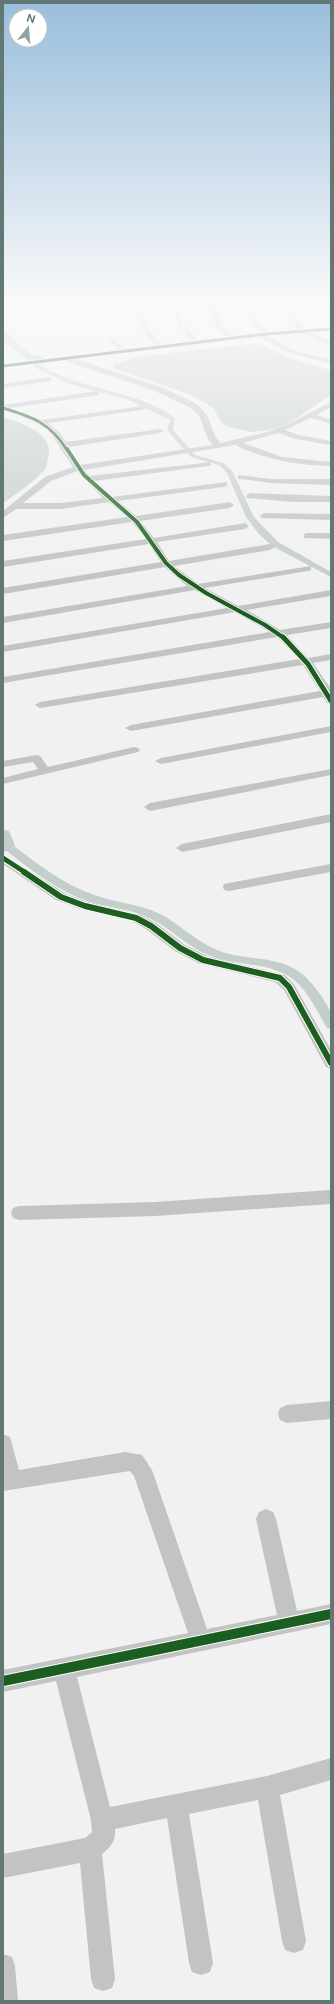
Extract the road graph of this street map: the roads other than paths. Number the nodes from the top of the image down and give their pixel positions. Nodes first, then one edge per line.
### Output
1 (87, 395) edge
2 (170, 395) edge
3 (331, 404) edge
4 (3, 408) edge
5 (142, 408) dead end
6 (312, 416) junction
7 (41, 422) junction
8 (331, 422) edge
9 (160, 431) dead end
10 (280, 431) junction
11 (236, 443) junction
12 (331, 443) edge
13 (64, 445) junction
14 (219, 446) junction
15 (208, 464) dead end
16 (331, 464) edge
17 (78, 468) junction
18 (241, 477) dead end
19 (88, 479) junction
20 (331, 482) edge
21 (224, 484) dead end
22 (250, 496) dead end
23 (109, 499) junction
24 (331, 500) edge
25 (230, 505) dead end
26 (14, 506) junction
27 (3, 515) edge
28 (264, 516) dead end
29 (331, 517) edge
30 (133, 519) junction
31 (245, 526) dead end
32 (306, 536) dead end
33 (331, 536) edge
34 (3, 538) edge
35 (151, 541) junction
36 (270, 547) dead end
37 (166, 563) junction
38 (3, 564) edge
39 (308, 568) dead end
40 (195, 586) junction
41 (3, 592) edge
42 (331, 594) edge
43 (236, 610) junction
44 (3, 620) edge
45 (331, 625) edge
46 (279, 634) junction
47 (3, 649) edge
48 (331, 657) edge
49 (306, 662) junction
50 (3, 680) edge
51 (330, 695) edge
52 (40, 705) dead end
53 (131, 728) dead end
54 (331, 729) edge
55 (134, 750) dead end
56 (161, 761) dead end
57 (3, 764) edge
58 (46, 772) junction
59 (331, 772) edge
60 (3, 781) edge
61 (150, 807) dead end
62 (331, 818) edge
63 (182, 848) dead end
64 (3, 858) edge
65 (331, 868) edge
66 (228, 887) dead end
67 (331, 1063) edge
68 (331, 1198) edge
69 (19, 1213) dead end
70 (331, 1410) edge
71 (287, 1414) dead end
72 (3, 1443) edge
73 (8, 1481) edge
74 (266, 1519) dead end
75 (331, 1614) edge
76 (289, 1622) junction
77 (201, 1641) junction
78 (64, 1669) junction
79 (3, 1681) edge
80 (331, 1769) edge
81 (267, 1787) junction
82 (176, 1805) junction
83 (102, 1820) junction
84 (90, 1849) junction
85 (3, 1866) edge
86 (294, 1941) dead end
87 (201, 1963) dead end
88 (3, 1966) edge
89 (103, 1979) dead end
90 (6, 2001) edge

1 - 4 street
2 - 14 street
3 - 6 street
4 - 7 street
5 - 7 street
6 - 8 street
6 - 10 street
7 - 13 street
9 - 13 street
10 - 11 street
10 - 12 street
11 - 14 street
11 - 16 street
13 - 17 street
14 - 17 street
15 - 19 street
17 - 19 street
17 - 26 street
18 - 20 street
19 - 23 street
21 - 23 street
22 - 24 street
23 - 26 street
23 - 30 street
25 - 30 street
26 - 27 street
28 - 29 street
30 - 34 street
30 - 35 street
31 - 35 street
32 - 33 street
35 - 37 street
35 - 38 street
36 - 37 street
37 - 40 street
37 - 41 street
39 - 40 street
40 - 43 street
40 - 44 street
42 - 43 street
43 - 46 street
43 - 47 street
45 - 46 street
46 - 49 street
46 - 50 street
48 - 49 street
49 - 51 street
49 - 52 street
51 - 53 street
54 - 56 street
55 - 58 street
57 - 58 street
58 - 60 street
59 - 61 street
62 - 63 street
64 - 67 street
65 - 66 street
68 - 69 street
70 - 71 street
72 - 73 street
73 - 77 street
74 - 76 street
75 - 76 street
76 - 77 street
77 - 78 street
78 - 79 street
78 - 83 street
80 - 81 street
81 - 82 street
81 - 86 street
82 - 83 street
82 - 87 street
83 - 84 street
84 - 85 street
84 - 89 street
88 - 90 street

